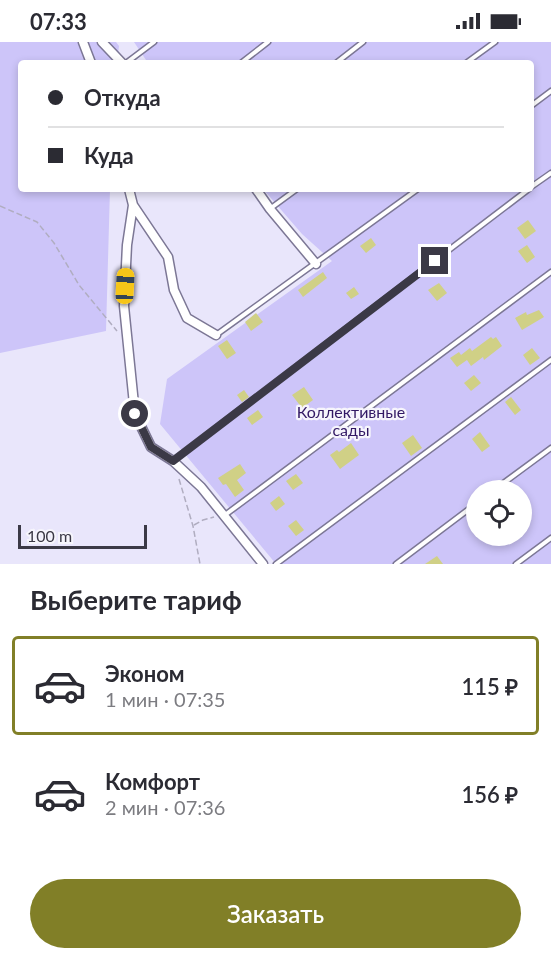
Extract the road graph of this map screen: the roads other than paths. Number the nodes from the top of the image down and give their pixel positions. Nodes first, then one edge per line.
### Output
1 (83, 42) edge
2 (102, 42) edge
3 (154, 42) edge
4 (268, 42) edge
5 (363, 42) edge
6 (495, 42) edge
7 (90, 60) edge
8 (121, 60) edge
9 (128, 60) edge
10 (245, 60) edge
11 (340, 60) edge
12 (470, 60) edge
13 (551, 91) edge
14 (534, 104) edge
15 (551, 173) edge
16 (534, 185) edge
17 (130, 192) edge
18 (258, 192) edge
19 (293, 192) edge
20 (414, 192) edge
21 (525, 192) edge
22 (132, 205) junction
23 (270, 209) junction
24 (316, 264) junction
25 (551, 272) edge
26 (216, 336) joint
27 (551, 360) edge
28 (551, 448) edge
29 (173, 461) junction
30 (508, 480) edge
31 (466, 511) edge
32 (225, 515) junction
33 (551, 538) edge
34 (263, 564) edge
35 (276, 564) edge
36 (396, 564) edge
37 (516, 564) edge

1 - 7 street
2 - 8 street
3 - 9 lane
4 - 10 lane
5 - 11 lane
6 - 12 lane
13 - 14 lane
15 - 16 lane
17 - 22 street
18 - 23 street
19 - 23 lane
20 - 24 lane
21 - 29 lane
22 - 26 street
22 - 29 street
23 - 24 street
24 - 26 lane
25 - 32 lane
27 - 35 lane
28 - 30 lane
29 - 32 street
31 - 36 lane
32 - 34 street
33 - 37 lane

